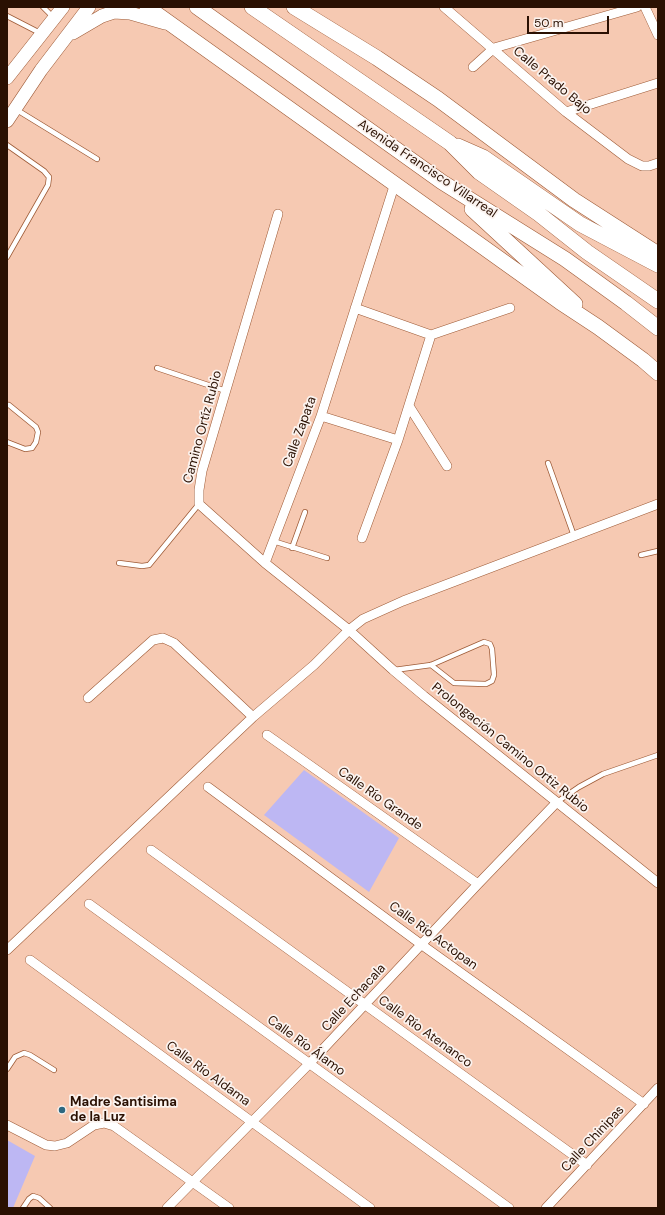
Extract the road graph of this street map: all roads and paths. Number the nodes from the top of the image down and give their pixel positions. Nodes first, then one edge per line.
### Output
1 (43, 7) edge
2 (89, 7) edge
3 (147, 7) edge
4 (197, 7) edge
5 (252, 7) edge
6 (294, 7) edge
7 (444, 7) edge
8 (637, 7) edge
9 (645, 7) edge
10 (59, 11) edge
11 (7, 16) edge
12 (171, 25) junction
13 (41, 34) junction
14 (658, 35) edge
15 (67, 37) junction
16 (494, 48) junction
17 (473, 67) dead end
18 (9, 72) edge
19 (658, 83) edge
20 (14, 108) junction
21 (566, 112) junction
22 (7, 121) edge
23 (450, 142) junction
24 (7, 145) edge
25 (97, 159) dead end
26 (658, 163) edge
27 (442, 182) junction
28 (395, 183) junction
29 (278, 214) dead end
30 (658, 254) edge
31 (7, 257) edge
32 (658, 265) edge
33 (658, 301) edge
34 (355, 308) junction
35 (510, 308) dead end
36 (598, 327) junction
37 (658, 328) edge
38 (431, 335) junction
39 (157, 368) dead end
40 (658, 373) edge
41 (226, 391) junction
42 (9, 405) dead end
43 (409, 406) junction
44 (321, 416) junction
45 (398, 440) junction
46 (7, 442) edge
47 (548, 463) dead end
48 (447, 466) dead end
49 (199, 504) junction
50 (658, 504) edge
51 (305, 512) dead end
52 (574, 536) junction
53 (362, 538) dead end
54 (273, 541) junction
55 (292, 548) junction
56 (658, 551) edge
57 (641, 555) dead end
58 (327, 558) dead end
59 (119, 563) dead end
60 (265, 563) junction
61 (349, 630) junction
62 (431, 665) junction
63 (393, 670) junction
64 (88, 698) dead end
65 (253, 717) junction
66 (267, 735) dead end
67 (658, 755) edge
68 (208, 787) dead end
69 (557, 802) junction
70 (151, 850) dead end
71 (658, 883) edge
72 (478, 884) junction
73 (89, 904) dead end
74 (422, 945) junction
75 (7, 950) edge
76 (30, 960) dead end
77 (365, 1005) junction
78 (309, 1064) junction
79 (7, 1069) edge
80 (54, 1070) dead end
81 (658, 1088) edge
82 (644, 1104) junction
83 (252, 1122) junction
84 (7, 1125) edge
85 (587, 1165) junction
86 (192, 1181) junction
87 (23, 1208) edge
88 (50, 1208) edge
89 (167, 1208) edge
90 (229, 1208) edge
91 (370, 1208) edge
92 (509, 1208) edge
93 (546, 1208) edge

1 - 10 lane
2 - 15 main road
3 - 12 highway
4 - 27 highway, Avenida Francisco Villarreal
5 - 23 highway, Avenida Francisco Villarreal
6 - 30 highway
7 - 16 street, Calle Prado Bajo
8 - 16 street
9 - 14 street
10 - 13 main road
11 - 13 lane
12 - 15 main road
12 - 28 highway
13 - 18 main road
15 - 20 main road
16 - 17 street
16 - 21 street, Calle Prado Bajo
19 - 21 street
20 - 22 main road
20 - 25 lane
21 - 26 street, Calle Prado Bajo
23 - 32 highway
23 - 33 highway, Avenida Francisco Villarreal
24 - 31 lane
27 - 36 highway
27 - 37 highway, Avenida Francisco Villarreal
28 - 34 street, Calle Zapata
28 - 36 highway
29 - 41 street, Camino Ortíz Rubio
34 - 38 street
34 - 44 street, Calle Zapata
35 - 38 street
36 - 40 highway
38 - 43 street
39 - 41 lane
41 - 49 street, Camino Ortíz Rubio
42 - 46 lane
43 - 45 street
43 - 48 street
44 - 45 street
44 - 54 street, Calle Zapata
45 - 53 street
47 - 52 lane
49 - 59 lane
49 - 60 street, Camino Ortíz Rubio
50 - 52 street
51 - 55 lane
52 - 61 street
54 - 55 lane
54 - 60 street, Calle Zapata
55 - 58 lane
56 - 57 lane
60 - 61 street, Camino Ortíz Rubio
61 - 63 street, Prolongación Camino Ortiz Rubio
61 - 65 street
62 - 62 lane
62 - 63 lane
63 - 69 street, Prolongación Camino Ortiz Rubio
64 - 65 street
65 - 75 street
66 - 72 street, Calle Río Grande
67 - 69 lane
68 - 74 street, Calle Río Actopan
69 - 71 street, Prolongación Camino Ortiz Rubio
69 - 72 street, Calle Echacala
70 - 77 street, Calle Río Atenanco
72 - 74 street, Calle Echacala
73 - 78 street, Calle Río Álamo
74 - 77 street, Calle Echacala
74 - 82 street, Calle Río Actopan
76 - 83 street, Calle Río Aldama
77 - 78 street, Calle Echacala
77 - 85 street, Calle Río Atenanco
78 - 83 street, Calle Echacala
78 - 92 street, Calle Río Álamo
79 - 80 lane
81 - 82 street, Calle Chinipas
82 - 85 street, Calle Chinipas
83 - 86 street, Calle Echacala
83 - 91 street, Calle Río Aldama
84 - 86 street
85 - 93 street, Calle Chinipas
86 - 89 street, Calle Echacala
86 - 90 street
87 - 88 lane

